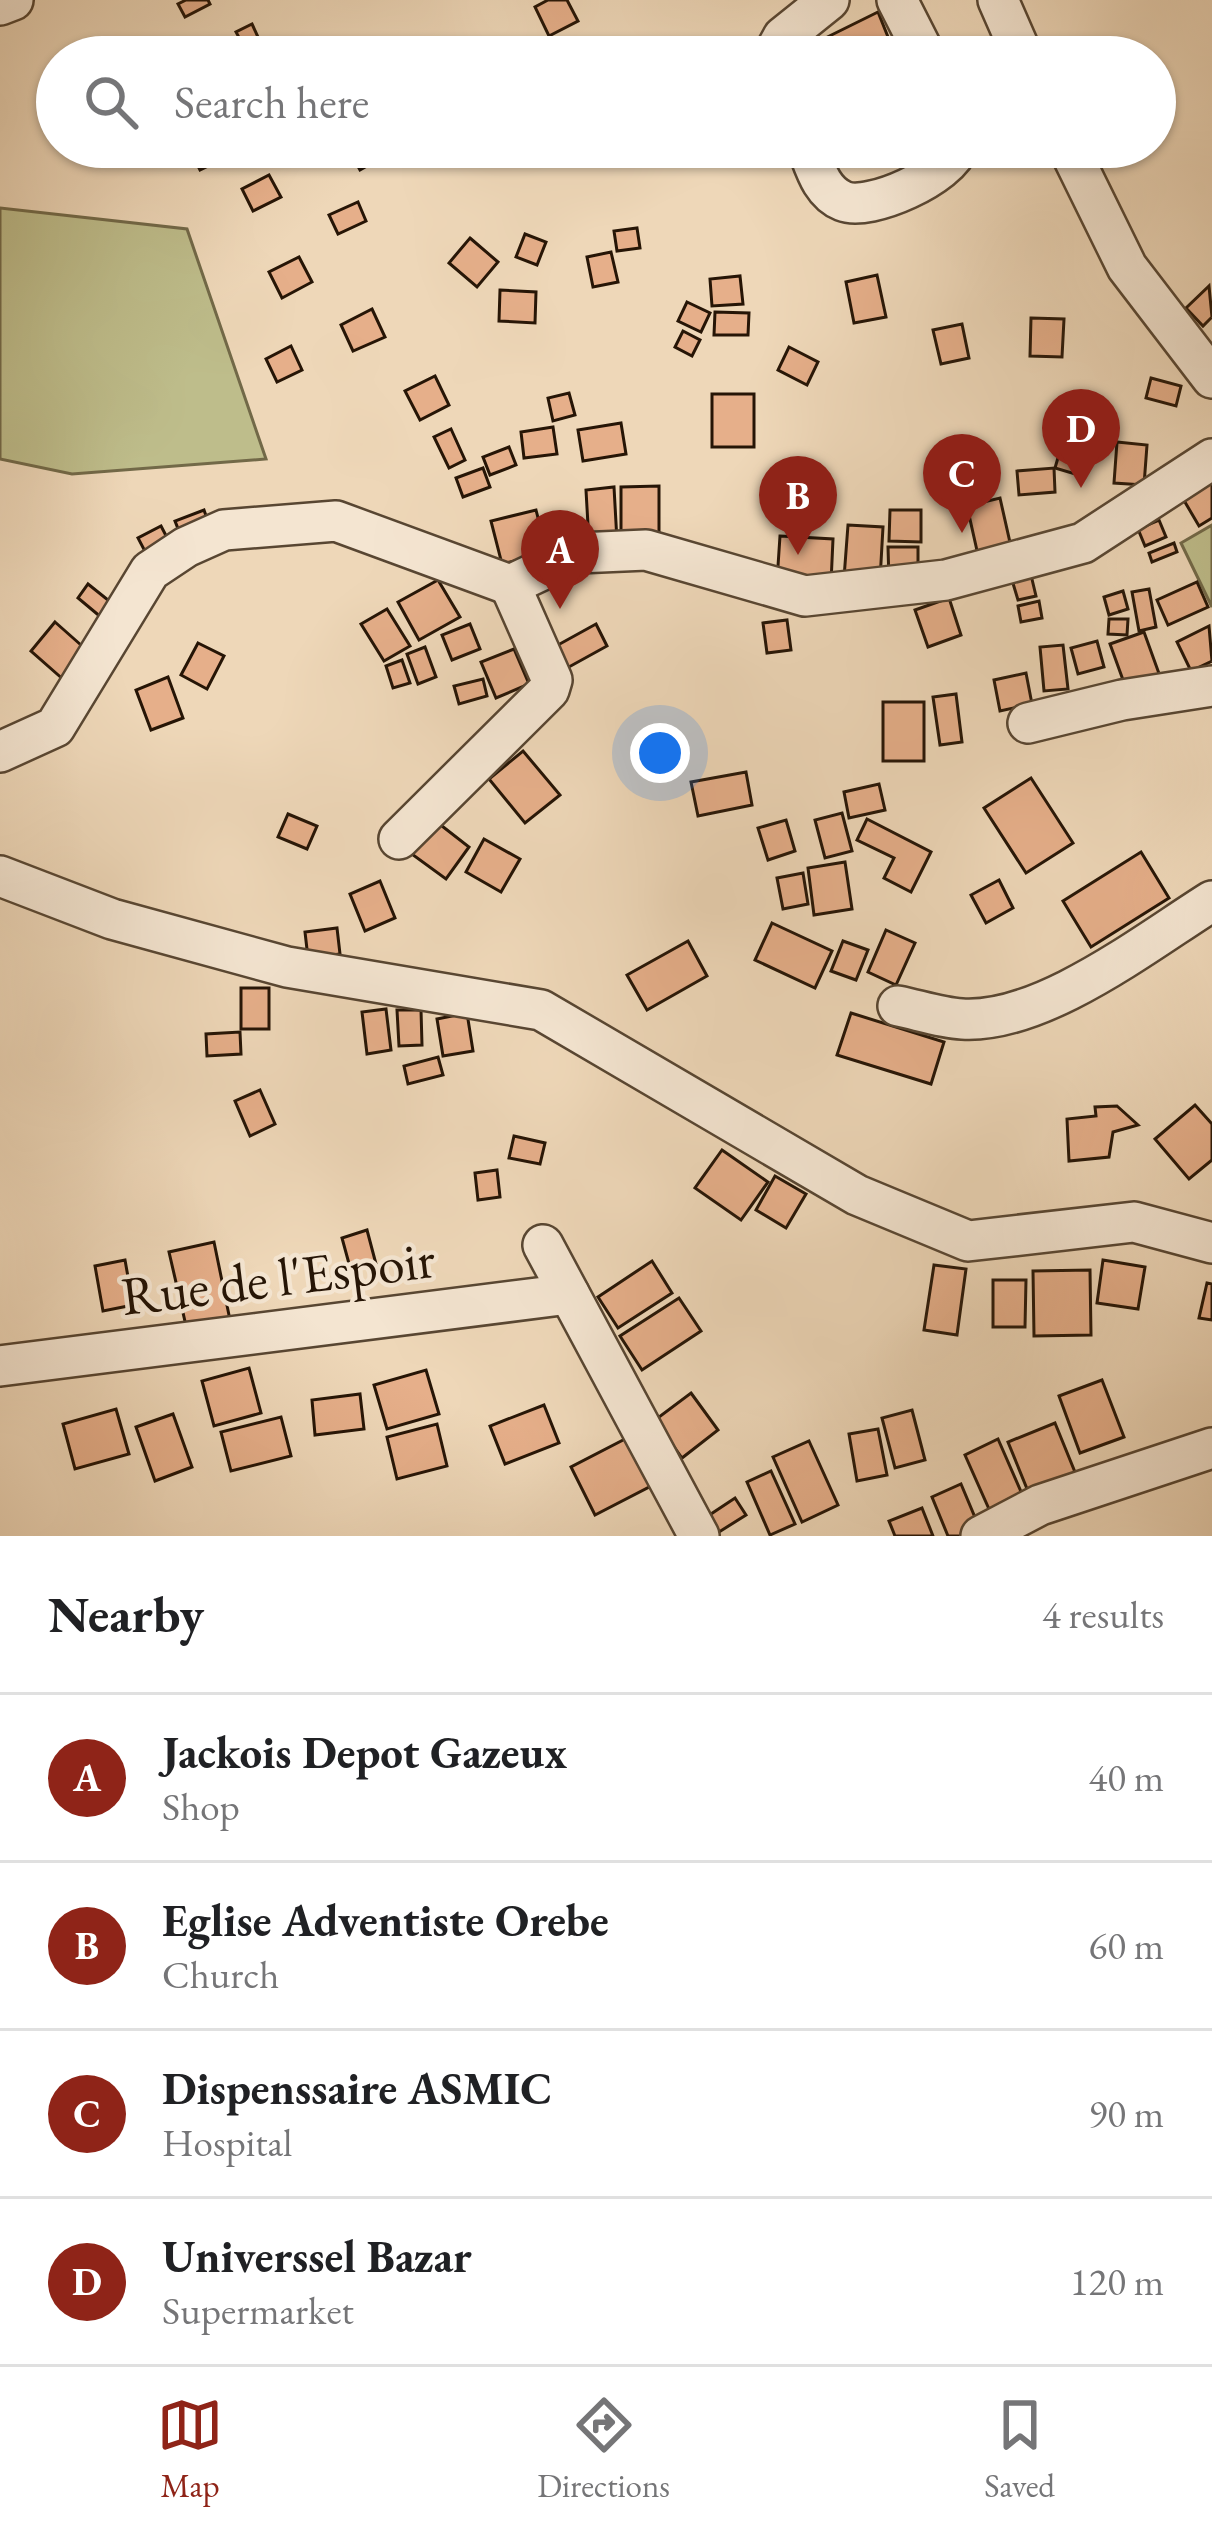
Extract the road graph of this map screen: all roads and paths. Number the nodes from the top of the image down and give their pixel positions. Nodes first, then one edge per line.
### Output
1 (13, 0) edge
2 (829, 0) edge
3 (897, 0) edge
4 (998, 0) edge
5 (0, 5) edge
6 (784, 36) edge
7 (915, 36) edge
8 (1014, 36) edge
9 (818, 168) edge
10 (943, 168) edge
11 (1078, 168) edge
12 (1212, 378) edge
13 (1212, 459) edge
14 (510, 585) junction
15 (1212, 686) edge
16 (1028, 723) dead end
17 (0, 752) edge
18 (399, 839) dead end
19 (0, 876) edge
20 (1212, 901) edge
21 (898, 1006) dead end
22 (1212, 1243) edge
23 (543, 1246) dead end
24 (569, 1294) junction
25 (0, 1366) edge
26 (1212, 1448) edge
27 (699, 1536) edge
28 (981, 1536) edge

1 - 5 street
2 - 6 street
3 - 7 street
4 - 8 street
9 - 10 street
11 - 12 street
13 - 14 street
14 - 17 street
14 - 18 street
15 - 16 street
19 - 22 street
20 - 21 street
23 - 24 street
24 - 25 street, Rue de l'Espoir
24 - 27 street
26 - 28 street

